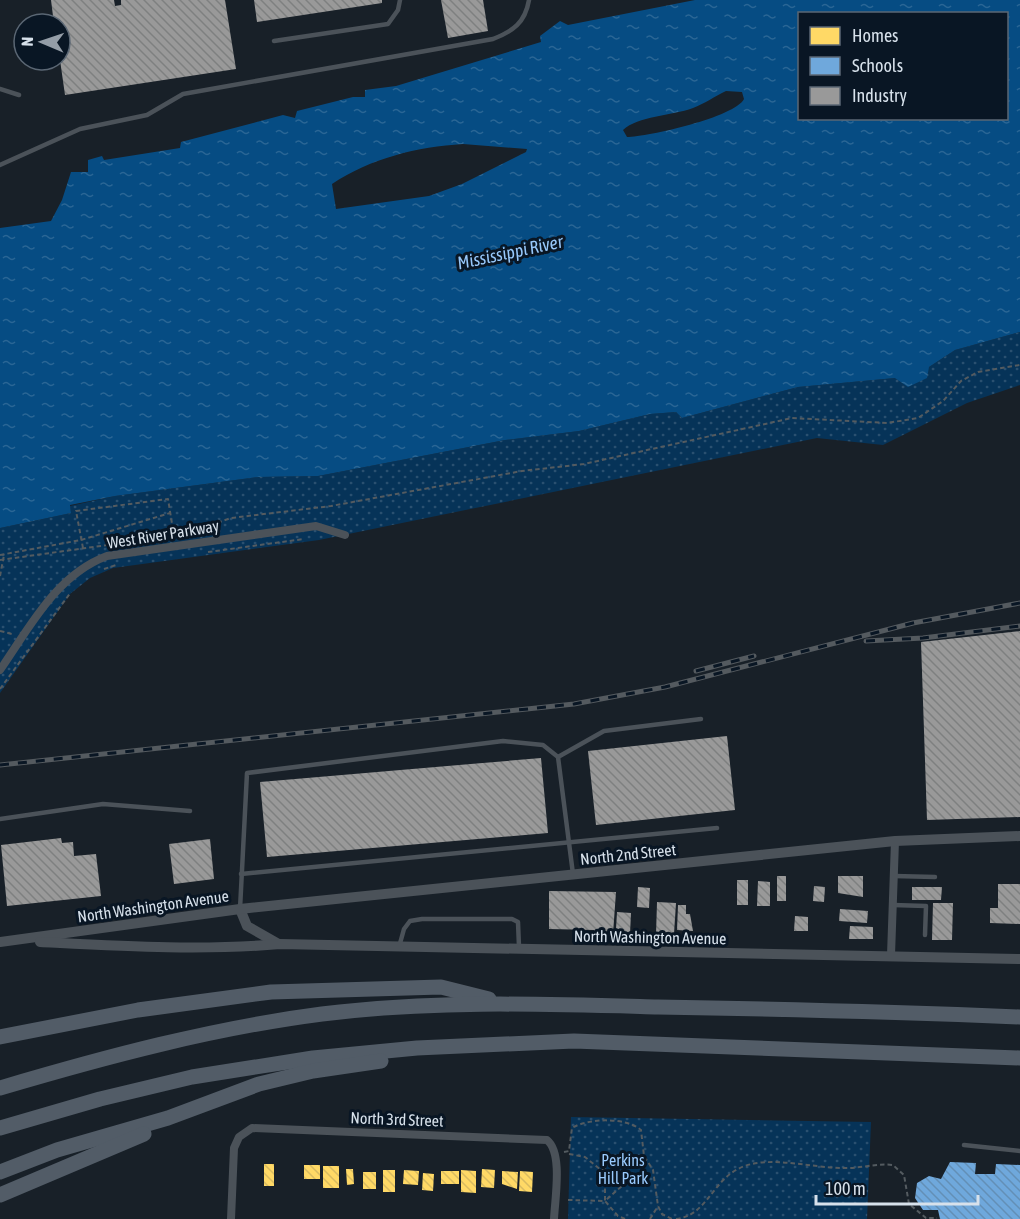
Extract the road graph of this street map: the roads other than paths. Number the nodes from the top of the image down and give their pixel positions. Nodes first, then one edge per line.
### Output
1 (400, 0) edge
2 (529, 0) edge
3 (274, 41) dead end
4 (0, 89) edge
5 (19, 95) dead end
6 (0, 165) edge
7 (345, 535) dead end
8 (0, 670) edge
9 (701, 719) dead end
10 (558, 757) junction
11 (190, 812) dead end
12 (0, 819) edge
13 (717, 828) dead end
14 (1020, 837) edge
15 (569, 841) junction
16 (895, 841) junction
17 (242, 874) junction
18 (573, 875) junction
19 (894, 876) junction
20 (935, 877) dead end
21 (893, 905) junction
22 (240, 909) junction
23 (925, 935) dead end
24 (14, 940) junction
25 (0, 942) edge
26 (280, 944) junction
27 (399, 947) junction
28 (519, 949) junction
29 (891, 955) junction
30 (1020, 959) edge
31 (504, 1003) junction
32 (1020, 1017) edge
33 (0, 1036) edge
34 (551, 1041) junction
35 (1020, 1058) edge
36 (0, 1088) edge
37 (168, 1118) junction
38 (0, 1128) edge
39 (964, 1145) dead end
40 (1020, 1151) edge
41 (0, 1172) edge
42 (0, 1195) edge
43 (231, 1219) edge
44 (554, 1219) edge

1 - 3 lane
2 - 6 lane
4 - 5 lane
7 - 8 street, West River Parkway
9 - 10 lane
10 - 15 lane
10 - 17 lane
11 - 12 lane
13 - 15 lane
14 - 16 street, North 2nd Street
15 - 17 lane
15 - 18 lane
16 - 18 street, North 2nd Street
16 - 19 street
17 - 22 lane
18 - 22 street, North 2nd Street
19 - 20 lane
19 - 21 street
21 - 23 lane
21 - 29 street
22 - 24 street, North Washington Avenue
22 - 26 street, North Washington Avenue
24 - 25 street, North Washington Avenue
24 - 26 street, North Washington Avenue
26 - 27 street, North Washington Avenue
27 - 28 street, North Washington Avenue
27 - 28 lane
28 - 29 street, North Washington Avenue
29 - 30 street, North Washington Avenue
31 - 32 highway
31 - 33 highway
31 - 36 highway
34 - 35 highway
34 - 37 highway
34 - 38 highway
37 - 41 highway
37 - 42 highway
39 - 40 lane
43 - 44 street, North 3rd Street

